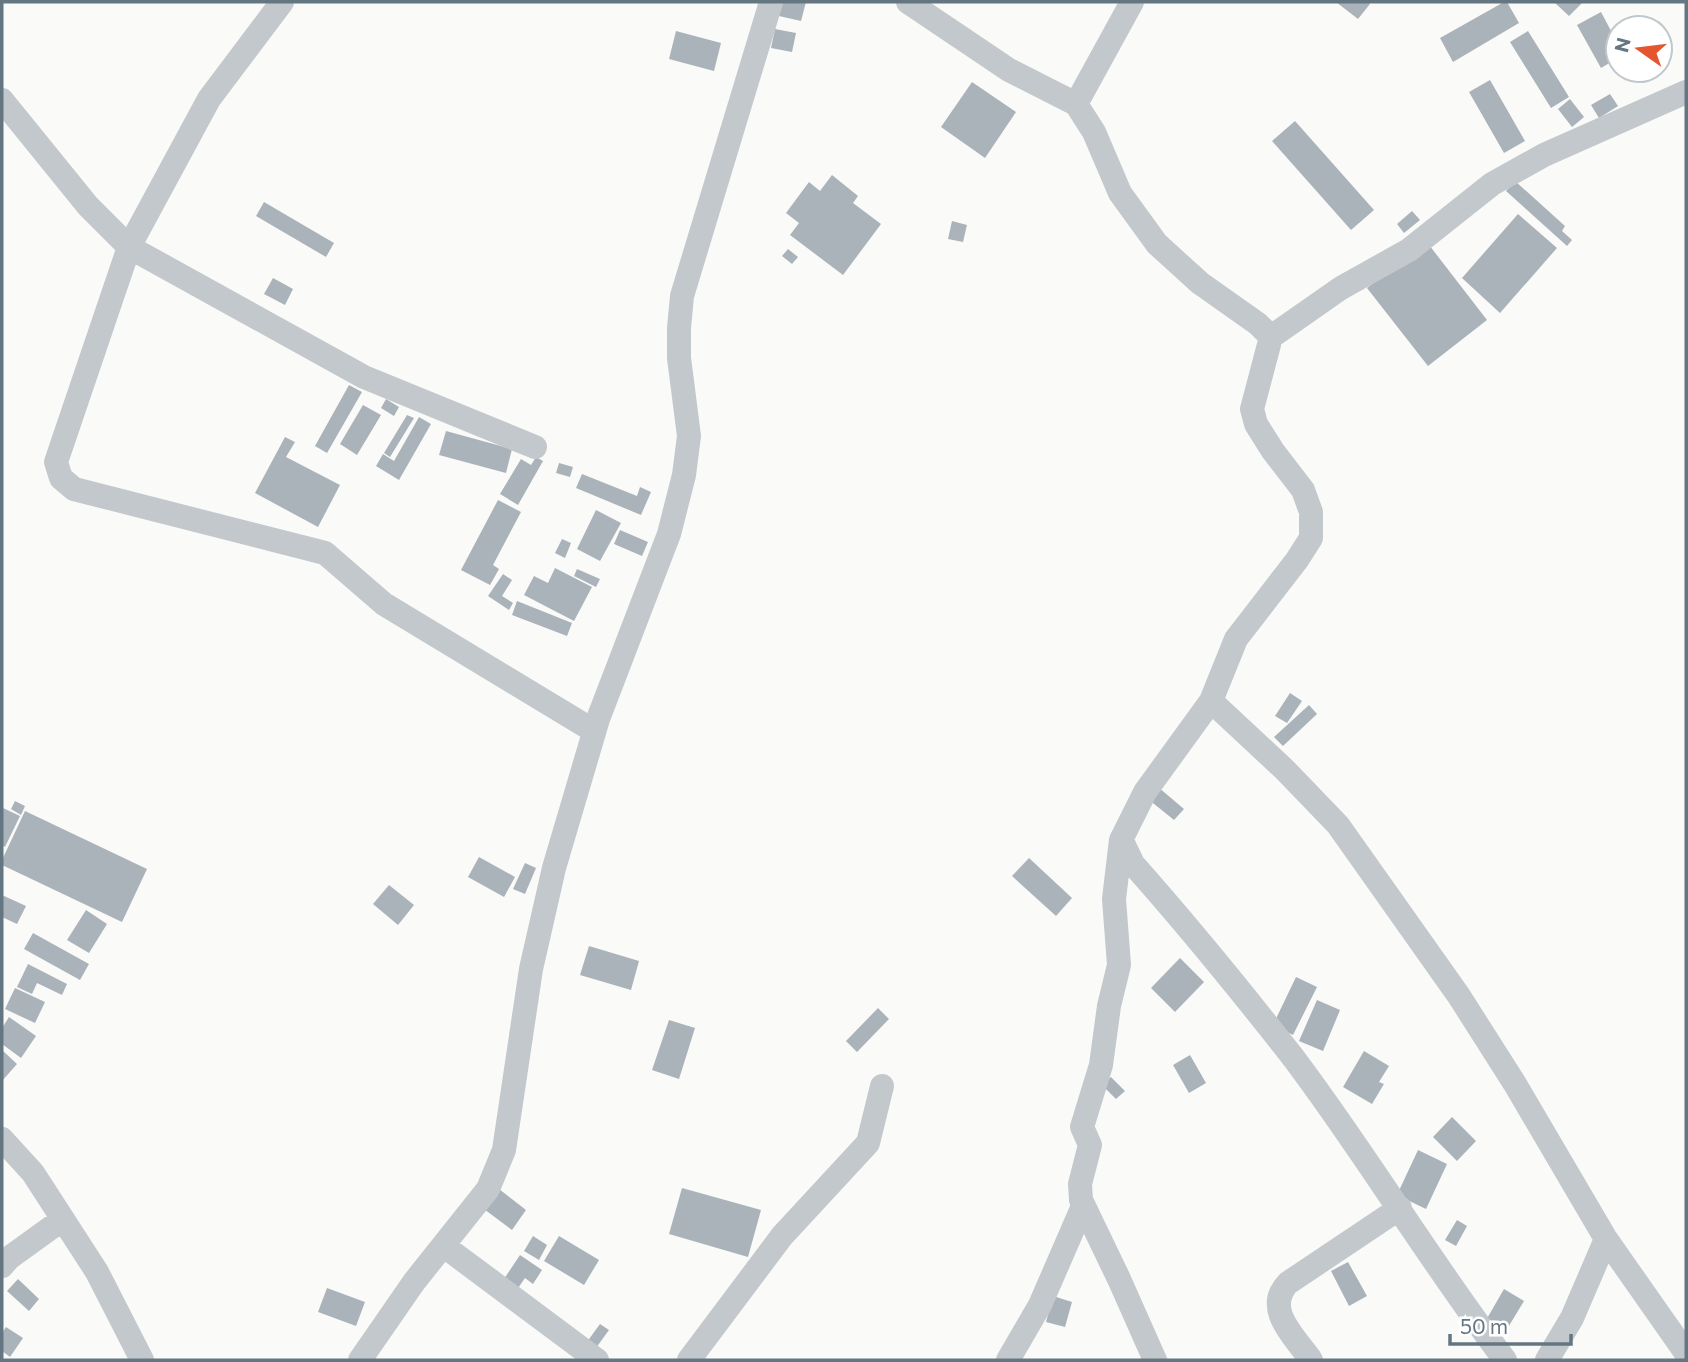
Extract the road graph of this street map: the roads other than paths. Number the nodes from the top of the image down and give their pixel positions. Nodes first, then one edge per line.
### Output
1 (282, 2) edge
2 (771, 2) edge
3 (908, 2) edge
4 (1132, 2) edge
5 (1686, 92) edge
6 (2, 100) edge
7 (1076, 104) junction
8 (129, 247) junction
9 (1271, 337) junction
10 (535, 447) dead end
11 (1210, 701) junction
12 (594, 731) junction
13 (1121, 840) junction
14 (882, 1086) dead end
15 (2, 1139) edge
16 (1083, 1206) junction
17 (1400, 1208) junction
18 (62, 1219) junction
19 (1606, 1239) junction
20 (444, 1246) junction
21 (2, 1266) edge
22 (1686, 1353) edge
23 (142, 1360) edge
24 (360, 1360) edge
25 (597, 1360) edge
26 (689, 1360) edge
27 (1008, 1360) edge
28 (1155, 1360) edge
29 (1311, 1360) edge
30 (1505, 1360) edge
31 (1547, 1360) edge

1 - 8 street
2 - 12 street
3 - 7 street
4 - 7 street
5 - 9 street
6 - 8 street
7 - 9 street
8 - 10 street
8 - 12 street
9 - 11 street
11 - 13 street
11 - 19 street
12 - 20 street
13 - 16 street
13 - 17 street
14 - 26 street
15 - 18 street
16 - 27 street
16 - 28 street
17 - 29 street
17 - 30 street
18 - 21 street
18 - 23 street
19 - 22 street
19 - 31 street
20 - 24 street
20 - 25 street

